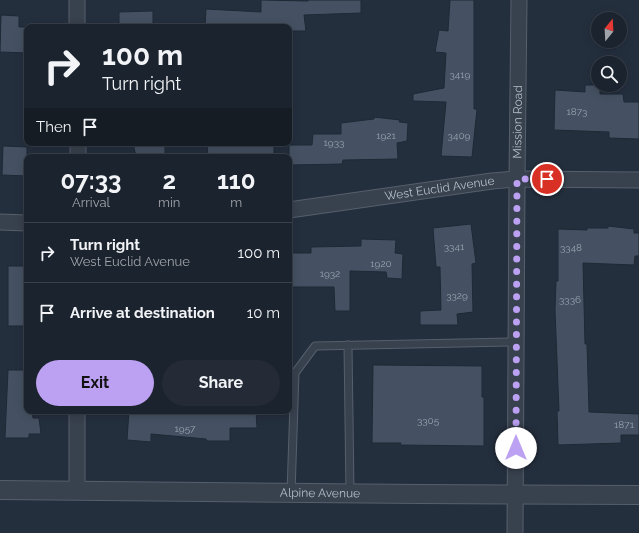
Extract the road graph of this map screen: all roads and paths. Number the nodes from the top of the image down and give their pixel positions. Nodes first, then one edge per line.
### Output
1 (77, 0) edge
2 (519, 0) edge
3 (77, 24) edge
4 (517, 179) junction
5 (639, 180) edge
6 (292, 210) edge
7 (0, 222) edge
8 (24, 222) edge
9 (516, 342) junction
10 (348, 345) junction
11 (77, 414) edge
12 (0, 490) edge
13 (77, 491) junction
14 (291, 493) junction
15 (350, 493) junction
16 (516, 494) junction
17 (639, 495) edge
18 (515, 533) edge

1 - 3 street
2 - 4 street, Mission Road
4 - 5 street, West Euclid Avenue
4 - 6 street, West Euclid Avenue
4 - 9 street, Mission Road
7 - 8 street
9 - 10 lane
9 - 16 street, Mission Road
10 - 14 lane
10 - 15 lane
11 - 13 street
12 - 13 street, Alpine Avenue
13 - 14 street, Alpine Avenue
14 - 15 street, Alpine Avenue
15 - 16 street, Alpine Avenue
16 - 17 street, Alpine Avenue
16 - 18 street, Mission Road

